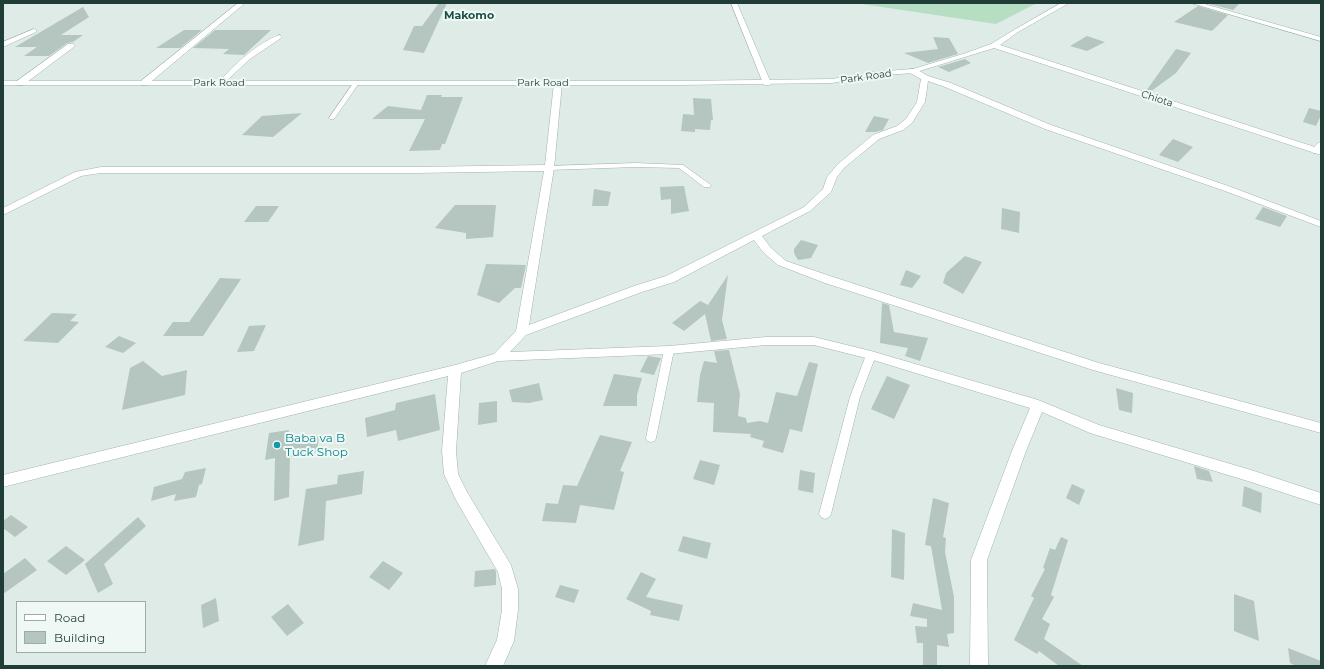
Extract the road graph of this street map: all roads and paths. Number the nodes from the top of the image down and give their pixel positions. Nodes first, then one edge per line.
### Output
1 (242, 3) edge
2 (734, 3) edge
3 (1066, 3) edge
4 (1194, 3) edge
5 (34, 31) dead end
6 (279, 37) dead end
7 (1321, 38) edge
8 (3, 45) edge
9 (71, 46) dead end
10 (994, 46) junction
11 (913, 71) junction
12 (925, 78) junction
13 (3, 83) edge
14 (20, 83) junction
15 (144, 83) junction
16 (221, 83) junction
17 (356, 83) junction
18 (558, 83) junction
19 (767, 83) junction
20 (332, 118) dead end
21 (1319, 149) edge
22 (549, 168) junction
23 (706, 185) dead end
24 (3, 212) edge
25 (1321, 224) edge
26 (755, 236) junction
27 (522, 332) junction
28 (669, 350) junction
29 (871, 355) junction
30 (498, 357) junction
31 (456, 370) junction
32 (1038, 405) junction
33 (1321, 428) edge
34 (651, 438) dead end
35 (3, 481) edge
36 (1321, 499) edge
37 (825, 514) dead end
38 (494, 666) edge
39 (979, 666) edge

1 - 15 street
2 - 19 street
3 - 10 street, Park Road
4 - 7 street
5 - 8 street
6 - 16 lane
9 - 14 street
10 - 11 street, Park Road
10 - 21 street, Chiota
11 - 12 street
11 - 19 street, Park Road
12 - 25 street
12 - 26 street
13 - 14 street, Park Road
14 - 15 street, Park Road
15 - 16 street, Park Road
16 - 17 street, Park Road
17 - 18 street, Park Road
17 - 20 lane
18 - 19 street, Park Road
18 - 22 street
22 - 23 lane
22 - 24 street
22 - 27 street
26 - 27 street
26 - 33 street
27 - 30 street
28 - 29 street
28 - 30 street
28 - 34 lane
29 - 32 street
29 - 37 lane
30 - 31 street
31 - 35 street
31 - 38 street
32 - 36 street
32 - 39 street

